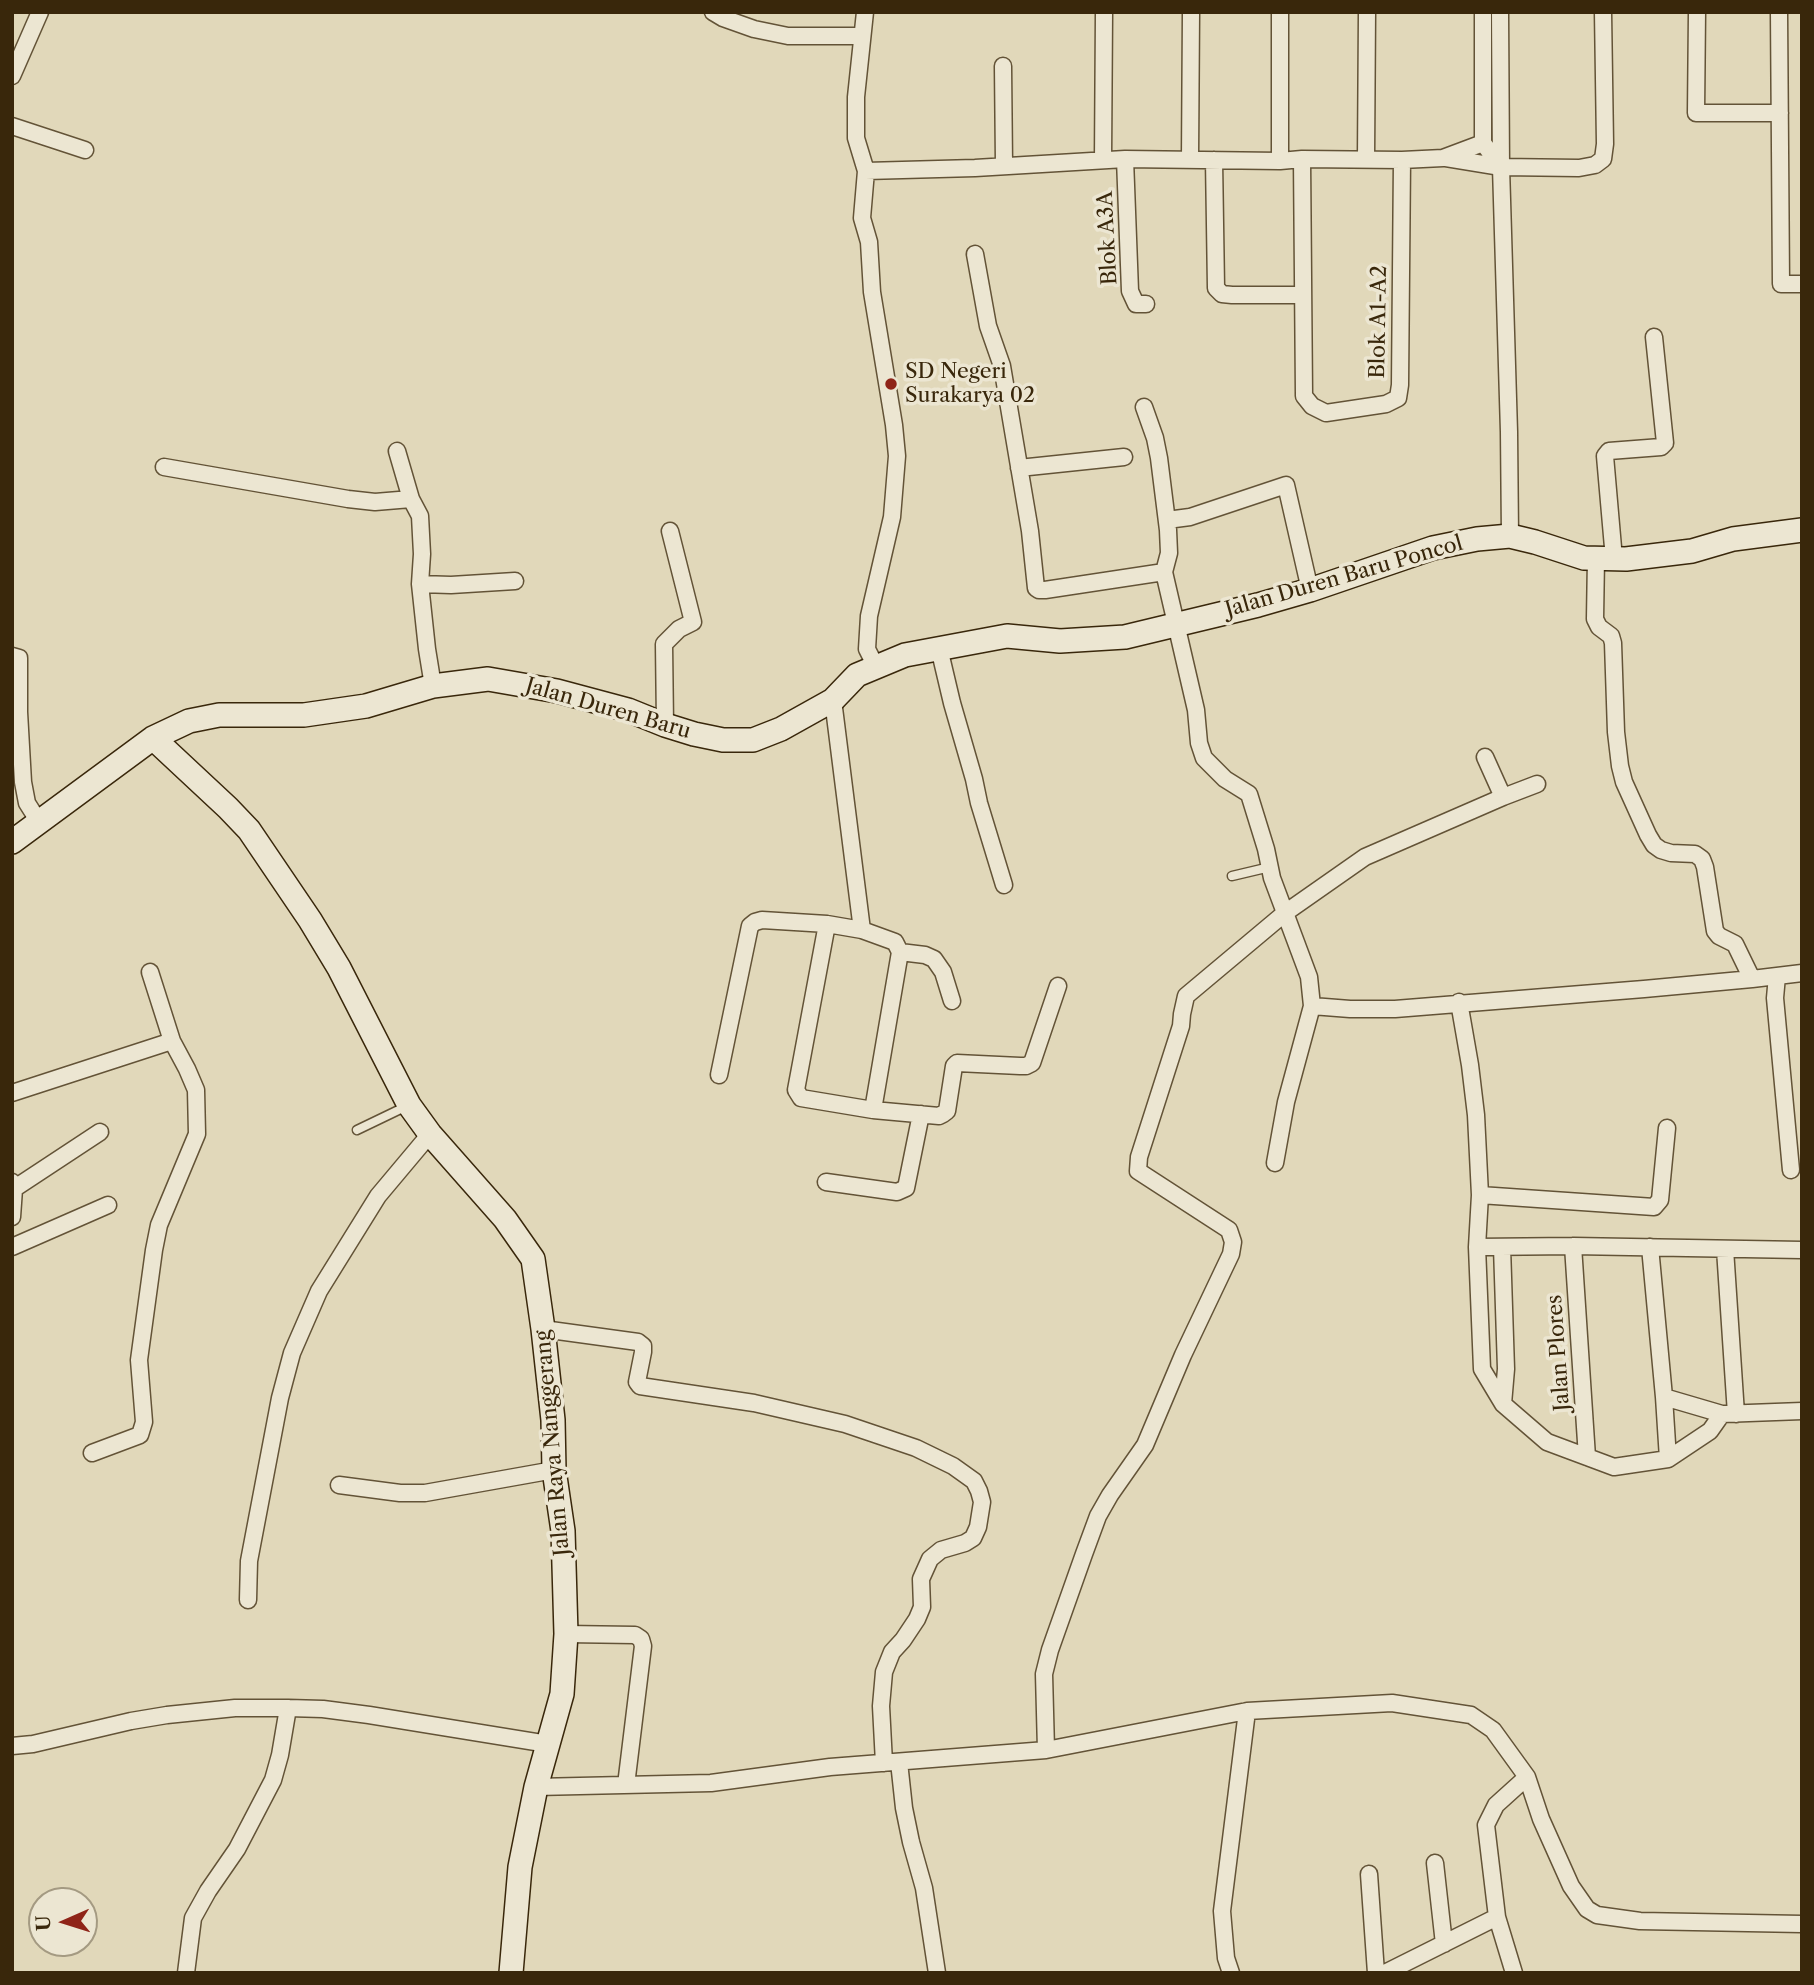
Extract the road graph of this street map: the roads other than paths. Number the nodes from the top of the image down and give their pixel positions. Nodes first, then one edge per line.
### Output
1 (40, 12) edge
2 (713, 12) edge
3 (864, 12) edge
4 (1104, 12) edge
5 (1191, 12) edge
6 (1280, 12) edge
7 (1367, 12) edge
8 (1483, 12) edge
9 (1500, 12) edge
10 (1603, 12) edge
11 (1696, 12) edge
12 (1779, 12) edge
13 (862, 36) junction
14 (1003, 66) dead end
15 (12, 76) edge
16 (1780, 113) junction
17 (12, 126) edge
18 (1483, 143) junction
19 (85, 150) dead end
20 (1443, 158) junction
21 (1125, 159) junction
22 (1190, 159) junction
23 (1302, 159) junction
24 (1366, 159) junction
25 (1103, 160) junction
26 (1214, 160) junction
27 (1402, 160) junction
28 (1280, 161) junction
29 (1004, 165) junction
30 (1501, 167) junction
31 (866, 171) junction
32 (975, 254) dead end
33 (1802, 284) edge
34 (1303, 295) junction
35 (1146, 304) dead end
36 (1654, 337) dead end
37 (1143, 407) dead end
38 (397, 451) dead end
39 (1124, 457) dead end
40 (164, 467) dead end
41 (1019, 468) junction
42 (411, 499) junction
43 (1167, 520) junction
44 (1802, 530) edge
45 (670, 531) dead end
46 (1510, 536) junction
47 (1605, 559) junction
48 (1164, 572) junction
49 (515, 581) dead end
50 (420, 584) junction
51 (1310, 590) junction
52 (1176, 626) junction
53 (939, 648) junction
54 (12, 656) edge
55 (876, 667) junction
56 (433, 686) junction
57 (833, 699) junction
58 (664, 726) junction
59 (153, 738) junction
60 (1485, 757) dead end
61 (1536, 784) dead end
62 (1503, 797) junction
63 (40, 822) junction
64 (12, 842) edge
65 (1270, 867) junction
66 (1232, 876) dead end
67 (1004, 885) dead end
68 (1286, 913) junction
69 (827, 924) junction
70 (862, 930) junction
71 (900, 952) junction
72 (150, 972) dead end
73 (1802, 972) edge
74 (1777, 976) junction
75 (1752, 979) junction
76 (1058, 986) dead end
77 (952, 1001) dead end
78 (1459, 1002) junction
79 (1312, 1006) junction
80 (172, 1041) junction
81 (719, 1075) dead end
82 (12, 1093) edge
83 (410, 1105) junction
84 (873, 1110) junction
85 (920, 1114) junction
86 (1667, 1128) dead end
87 (358, 1129) dead end
88 (100, 1132) dead end
89 (430, 1134) junction
90 (1275, 1163) dead end
91 (1791, 1171) dead end
92 (826, 1182) dead end
93 (13, 1187) edge
94 (1480, 1195) junction
95 (108, 1205) dead end
96 (12, 1217) edge
97 (1573, 1246) junction
98 (12, 1247) edge
99 (1477, 1247) junction
100 (1502, 1247) junction
101 (1650, 1247) junction
102 (1725, 1250) junction
103 (1802, 1251) edge
104 (543, 1329) junction
105 (1664, 1397) junction
106 (1503, 1404) junction
107 (1802, 1411) edge
108 (1729, 1414) junction
109 (92, 1453) dead end
110 (1587, 1457) junction
111 (1668, 1459) junction
112 (554, 1470) junction
113 (339, 1485) dead end
114 (248, 1600) dead end
115 (566, 1634) junction
116 (288, 1708) junction
117 (1247, 1711) junction
118 (548, 1744) junction
119 (12, 1746) edge
120 (1045, 1750) junction
121 (891, 1762) junction
122 (1527, 1777) junction
123 (626, 1785) junction
124 (536, 1787) junction
125 (1434, 1863) dead end
126 (1369, 1874) dead end
127 (1497, 1917) junction
128 (1802, 1924) edge
129 (1444, 1944) junction
130 (186, 1973) edge
131 (511, 1973) edge
132 (937, 1973) edge
133 (1231, 1973) edge
134 (1376, 1973) edge
135 (1385, 1973) edge
136 (1514, 1973) edge

1 - 15 street
2 - 13 street
3 - 13 street
4 - 25 street
5 - 22 street
6 - 28 street
7 - 24 street
8 - 18 street
9 - 30 street
10 - 30 street
11 - 16 street
12 - 16 street
13 - 31 street
14 - 29 street
16 - 33 street
17 - 19 street
18 - 20 street
18 - 30 street
20 - 27 street
20 - 30 street
21 - 22 street
21 - 25 street
21 - 35 street, Blok A3A
22 - 26 street
23 - 24 street
23 - 28 street
23 - 34 street, Blok A1-A2
24 - 27 street
25 - 29 street
26 - 28 street
26 - 34 street
27 - 34 street, Blok A1-A2
29 - 31 street
30 - 46 street
31 - 55 street
32 - 41 street
36 - 47 street
37 - 43 street
38 - 42 street
39 - 41 street
40 - 42 street
41 - 48 street
42 - 50 street
43 - 48 street
43 - 51 street
44 - 47 street, Jalan Duren Baru Poncol
45 - 58 street
46 - 47 street, Jalan Duren Baru Poncol
46 - 51 street, Jalan Duren Baru Poncol
47 - 75 street
48 - 52 street
49 - 50 street
50 - 56 street
51 - 52 street, Jalan Duren Baru Poncol
52 - 53 street, Jalan Duren Baru
52 - 65 street
53 - 55 street, Jalan Duren Baru
53 - 67 street
54 - 63 street
55 - 57 street, Jalan Duren Baru
56 - 58 street, Jalan Duren Baru
56 - 59 street, Jalan Duren Baru
57 - 58 street, Jalan Duren Baru
57 - 70 street
59 - 63 street, Jalan Duren Baru
59 - 83 street, Jalan Raya Nanggerang
60 - 62 street
61 - 62 street
62 - 68 street
63 - 64 street, Jalan Duren Baru
65 - 66 lane
65 - 68 street
68 - 79 street
68 - 120 street
69 - 70 street
69 - 81 street
69 - 84 street
70 - 71 street
71 - 77 street
71 - 84 street
72 - 80 street
73 - 74 street
74 - 75 street
74 - 91 street
75 - 78 street
76 - 85 street
78 - 79 street
78 - 94 street
79 - 90 street
80 - 82 street
80 - 109 street
83 - 87 lane
83 - 89 street, Jalan Raya Nanggerang
84 - 85 street
85 - 92 street
86 - 94 street
88 - 93 street
89 - 104 street, Jalan Raya Nanggerang
89 - 114 street
93 - 96 street
94 - 99 street
95 - 98 street
97 - 100 street
97 - 101 street
97 - 110 street, Jalan Plores
99 - 100 street
99 - 106 street
100 - 106 street
101 - 102 street
101 - 105 street
102 - 103 street
102 - 108 street
104 - 112 street, Jalan Raya Nanggerang
104 - 121 street
105 - 108 street
105 - 111 street
106 - 110 street
107 - 108 street
108 - 111 street
110 - 111 street
112 - 113 street
112 - 115 street, Jalan Raya Nanggerang
115 - 118 street, Jalan Raya Nanggerang
115 - 123 street
116 - 118 street
116 - 119 street
116 - 130 street
117 - 120 street
117 - 122 street
117 - 133 street
118 - 124 street, Jalan Raya Nanggerang
120 - 121 street
121 - 123 street
121 - 132 street
122 - 127 street
122 - 128 street
123 - 124 street
124 - 131 street, Jalan Raya Nanggerang
125 - 129 street
126 - 134 street
127 - 129 street
127 - 136 street
129 - 135 street

